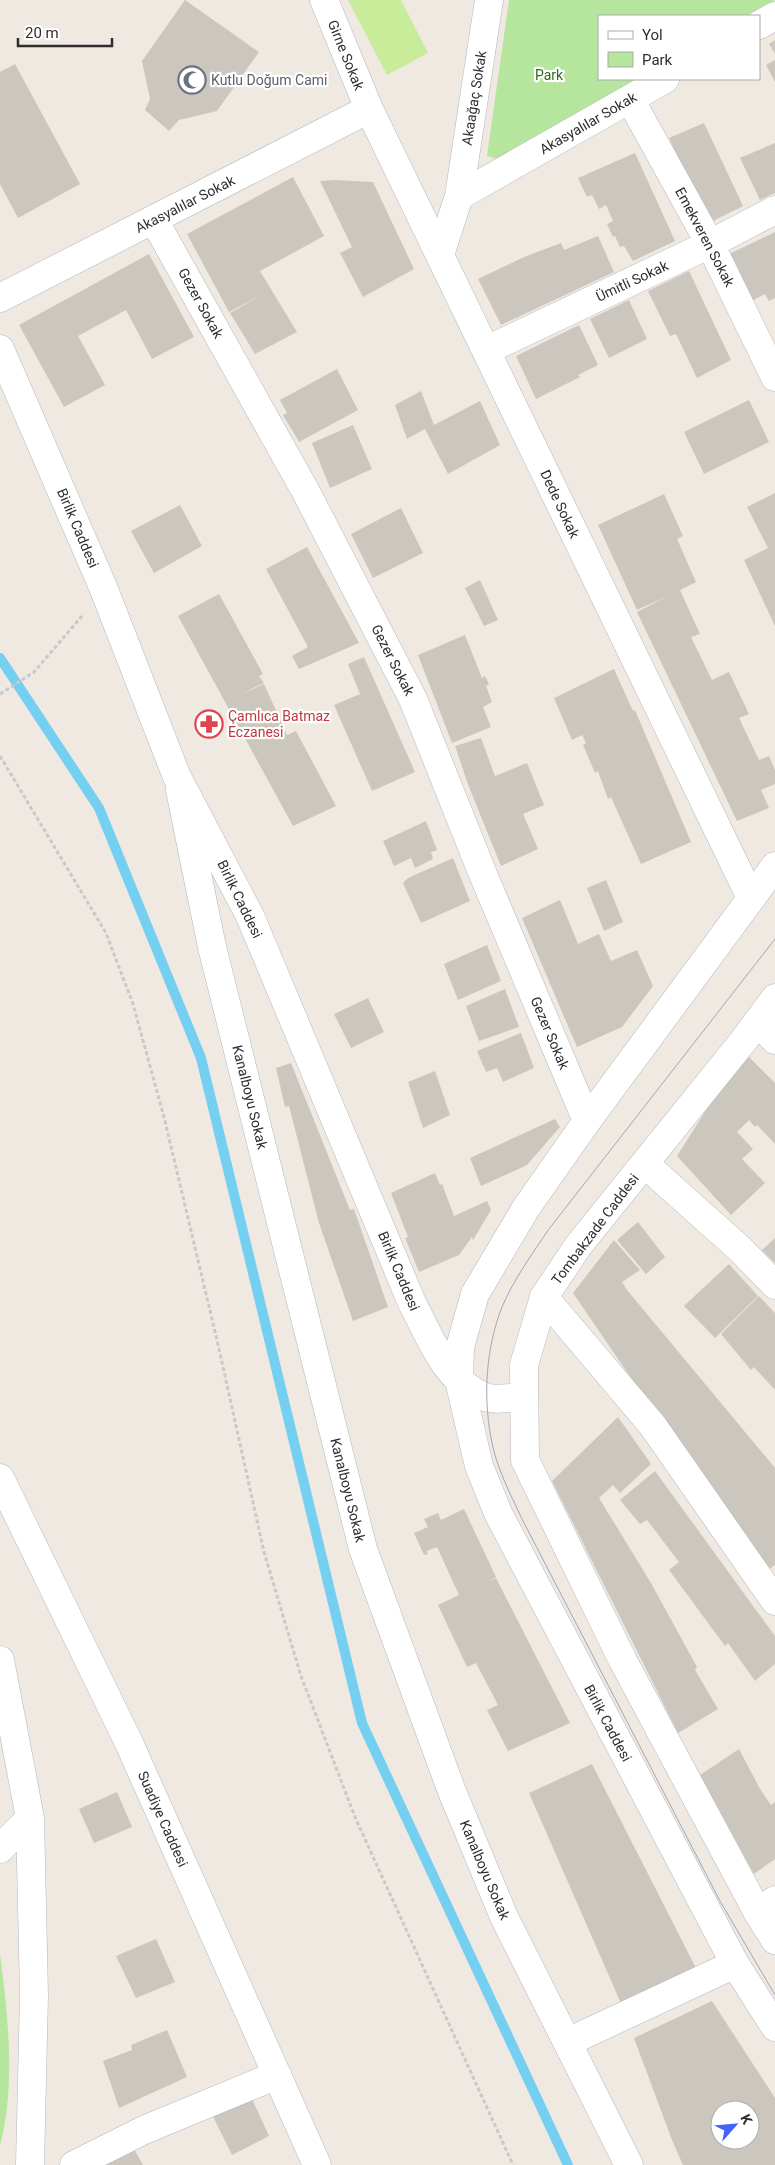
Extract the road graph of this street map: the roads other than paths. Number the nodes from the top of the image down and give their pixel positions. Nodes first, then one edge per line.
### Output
1 (324, 0) edge
2 (489, 0) edge
3 (775, 16) edge
4 (760, 24) edge
5 (663, 80) edge
6 (630, 99) junction
7 (369, 109) junction
8 (459, 196) junction
9 (775, 210) edge
10 (154, 220) junction
11 (710, 244) junction
12 (440, 255) junction
13 (0, 298) edge
14 (0, 349) edge
15 (487, 350) junction
16 (775, 377) edge
17 (177, 776) junction
18 (775, 866) edge
19 (751, 898) junction
20 (775, 998) edge
21 (766, 1031) edge
22 (587, 1120) junction
23 (645, 1164) junction
24 (775, 1285) edge
25 (544, 1298) junction
26 (459, 1380) junction
27 (524, 1397) junction
28 (0, 1478) edge
29 (775, 1601) edge
30 (0, 1660) edge
31 (30, 1818) junction
32 (0, 1849) edge
33 (766, 1906) edge
34 (775, 1940) edge
35 (735, 1964) junction
36 (775, 2027) edge
37 (568, 2042) junction
38 (277, 2075) junction
39 (30, 2165) edge
40 (74, 2165) edge
41 (317, 2165) edge
42 (629, 2165) edge

1 - 7 street, Girne Sokak
2 - 8 street, Akaağaç Sokak
3 - 4 street
5 - 6 street, Akasyalılar Sokak
6 - 8 street, Akasyalılar Sokak
6 - 11 street, Emekveren Sokak
7 - 10 street, Akasyalılar Sokak
7 - 12 street, Dede Sokak
8 - 12 street, Akaağaç Sokak
9 - 11 street, Ümitli Sokak
10 - 13 street, Akasyalılar Sokak
10 - 22 street, Gezer Sokak
11 - 15 street, Ümitli Sokak
11 - 16 street, Emekveren Sokak
12 - 15 street, Dede Sokak
14 - 17 street, Birlik Caddesi
15 - 19 street, Dede Sokak
17 - 26 street, Birlik Caddesi
17 - 37 street, Kanalboyu Sokak
18 - 19 street
19 - 22 street
20 - 21 street, Tombakzade Caddesi
21 - 23 street, Tombakzade Caddesi
22 - 26 street
23 - 24 street
23 - 25 street, Tombakzade Caddesi
25 - 27 street, Tombakzade Caddesi
25 - 29 street
26 - 27 street, Birlik Caddesi
26 - 35 street, Birlik Caddesi
27 - 33 street, Tombakzade Caddesi
28 - 38 street, Suadiye Caddesi
30 - 31 street
31 - 32 street
31 - 39 street
33 - 34 street
35 - 36 street, Birlik Caddesi
35 - 37 street
37 - 42 street, Kanalboyu Sokak
38 - 40 street
38 - 41 street, Suadiye Caddesi

